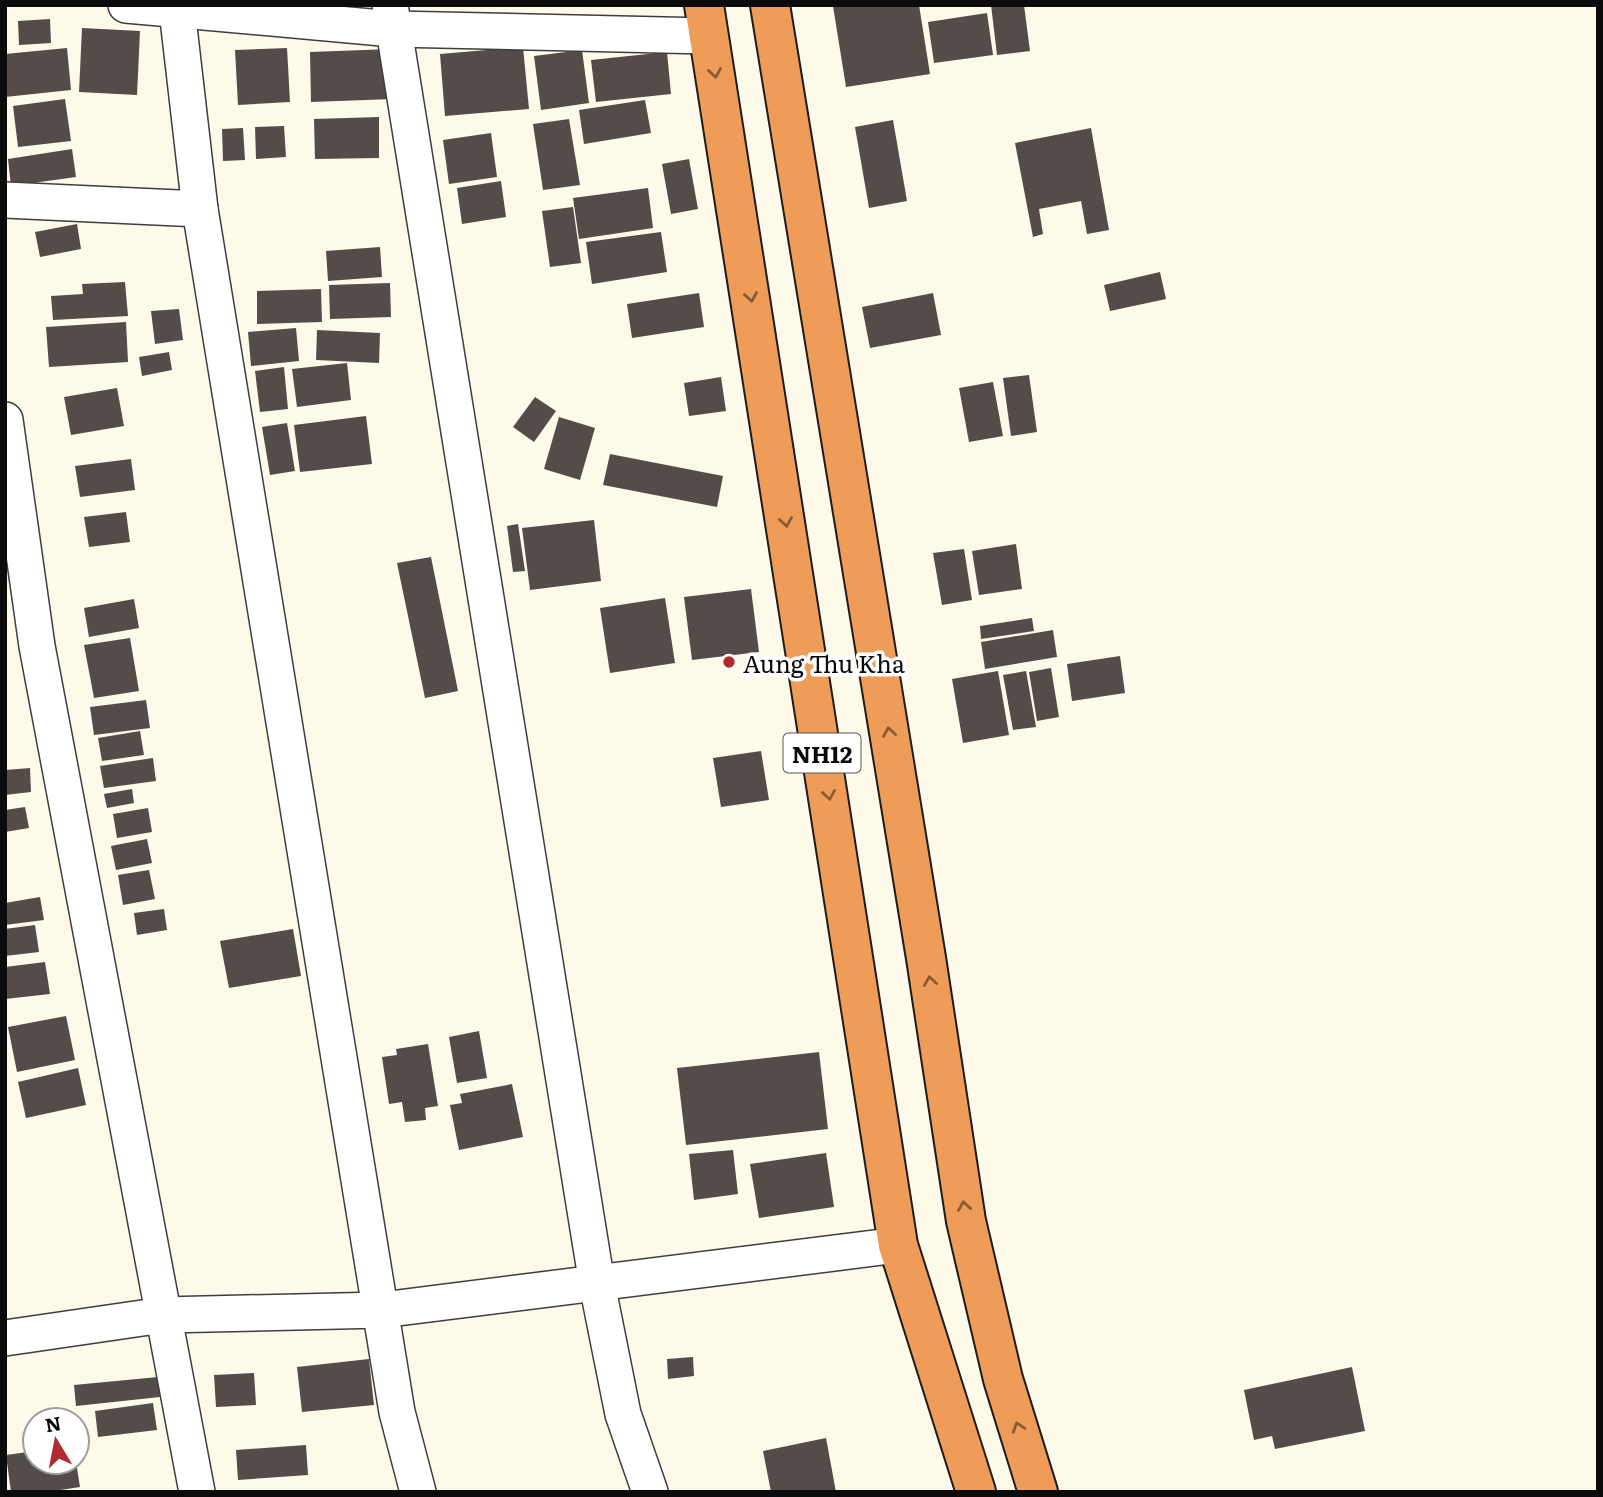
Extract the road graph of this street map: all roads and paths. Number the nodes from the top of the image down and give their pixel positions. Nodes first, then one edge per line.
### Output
1 (126, 5) edge
2 (770, 5) edge
3 (177, 10) junction
4 (391, 17) edge
5 (706, 20) edge
6 (5, 200) edge
7 (200, 209) junction
8 (5, 420) edge
9 (21, 648) edge
10 (898, 1245) junction
11 (597, 1284) junction
12 (382, 1310) junction
13 (163, 1315) junction
14 (5, 1338) edge
15 (197, 1492) edge
16 (418, 1492) edge
17 (650, 1492) edge
18 (976, 1492) edge
19 (1038, 1492) edge

1 - 3 street
19 -> 2 highway, NH12
3 - 4 street
3 - 7 street
4 - 5 street
4 - 11 street
5 -> 10 highway, NH12
6 - 7 street
7 - 12 street
8 - 9 street
9 - 13 street
10 - 11 street
10 - 18 highway, NH12
11 - 12 street
11 - 17 street
12 - 13 street
12 - 16 street
13 - 14 street
13 - 15 street

